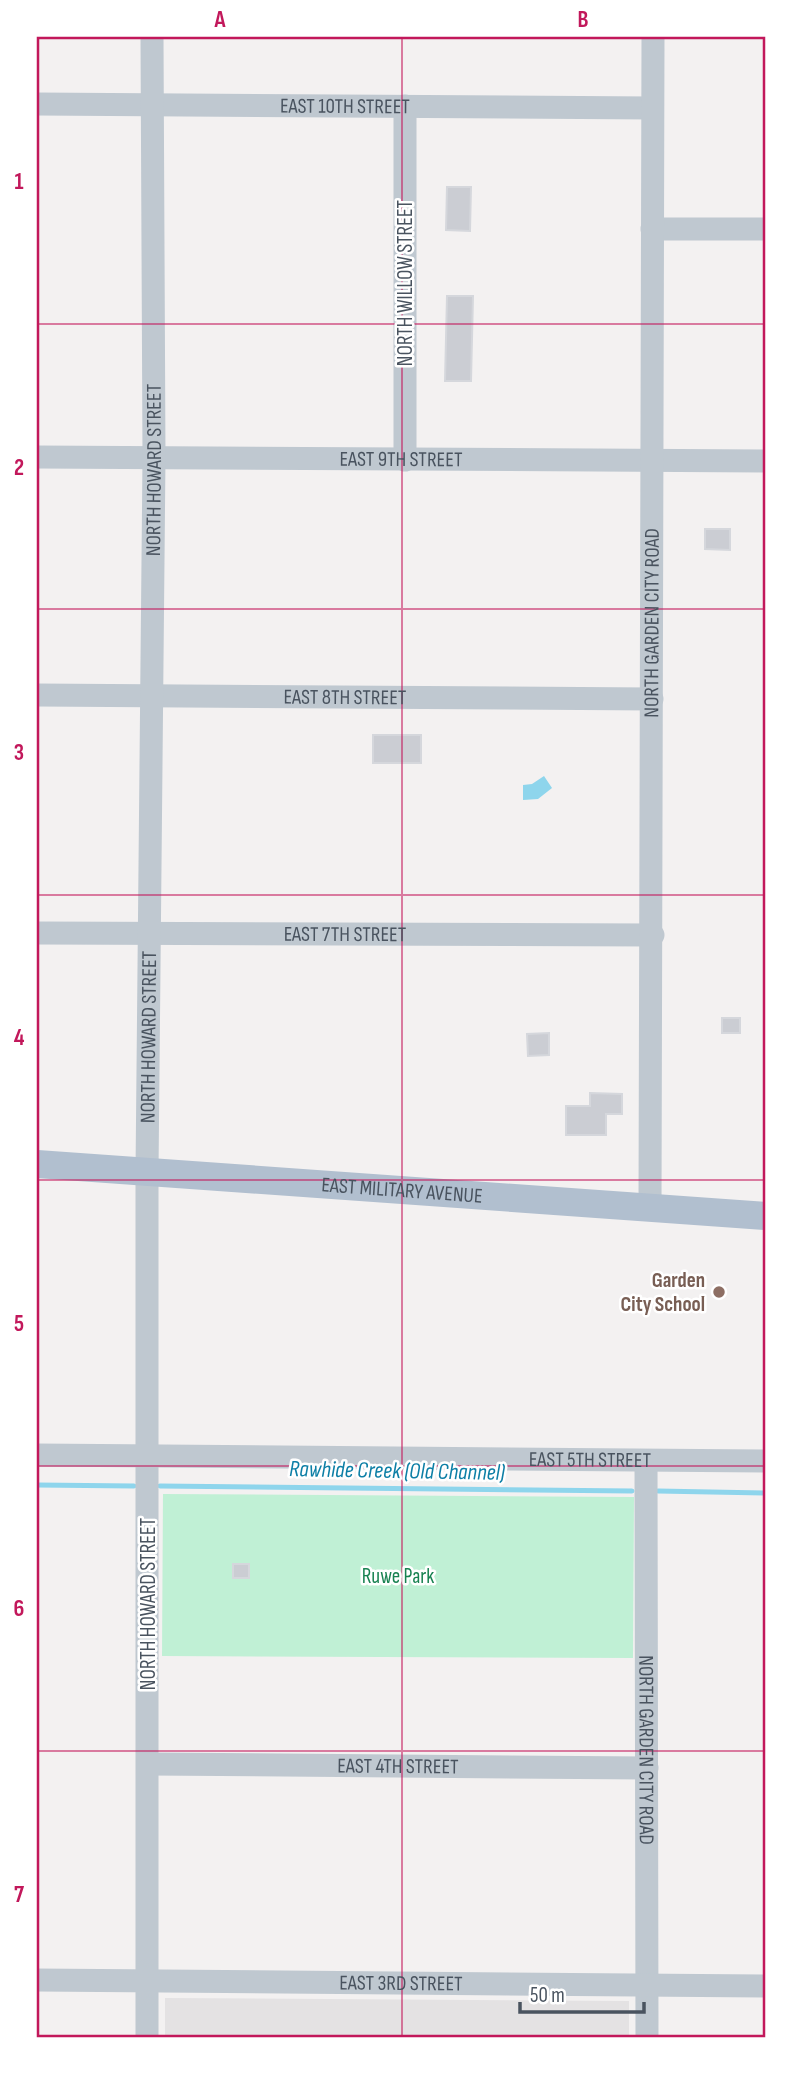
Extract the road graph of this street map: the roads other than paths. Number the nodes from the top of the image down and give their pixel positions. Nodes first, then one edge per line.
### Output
1 (152, 37) edge
2 (653, 37) edge
3 (37, 104) edge
4 (152, 105) junction
5 (405, 106) junction
6 (652, 108) junction
7 (652, 229) junction
8 (766, 229) edge
9 (37, 457) edge
10 (154, 458) junction
11 (405, 460) junction
12 (653, 461) junction
13 (766, 461) edge
14 (37, 695) edge
15 (151, 696) junction
16 (653, 699) junction
17 (37, 933) edge
18 (150, 934) junction
19 (653, 935) junction
20 (37, 1164) edge
21 (148, 1172) junction
22 (650, 1207) junction
23 (766, 1216) edge
24 (37, 1455) edge
25 (148, 1457) junction
26 (646, 1461) junction
27 (766, 1461) edge
28 (148, 1764) junction
29 (647, 1768) junction
30 (37, 1980) edge
31 (148, 1981) junction
32 (648, 1985) junction
33 (766, 1986) edge
34 (147, 2038) edge
35 (647, 2038) edge

1 - 4 street, NORTH HOWARD STREET
2 - 6 street, NORTH GARDEN CITY ROAD
3 - 4 street, EAST 10TH STREET
4 - 5 street, EAST 10TH STREET
4 - 10 street, NORTH HOWARD STREET
5 - 6 street, EAST 10TH STREET
5 - 11 street, NORTH WILLOW STREET
6 - 7 street, NORTH GARDEN CITY ROAD
7 - 8 street
7 - 12 street, NORTH GARDEN CITY ROAD
9 - 10 street, EAST 9TH STREET
10 - 11 street, EAST 9TH STREET
10 - 15 street, NORTH HOWARD STREET
11 - 12 street, EAST 9TH STREET
12 - 13 street, EAST 9TH STREET
12 - 16 street, NORTH GARDEN CITY ROAD
14 - 15 street, EAST 8TH STREET
15 - 16 street, EAST 8TH STREET
15 - 18 street, NORTH HOWARD STREET
16 - 19 street, NORTH GARDEN CITY ROAD
17 - 18 street, EAST 7TH STREET
18 - 19 street, EAST 7TH STREET
18 - 21 street, NORTH HOWARD STREET
19 - 22 street, NORTH GARDEN CITY ROAD
20 - 21 main road, EAST MILITARY AVENUE
21 - 22 main road, EAST MILITARY AVENUE
21 - 25 street, NORTH HOWARD STREET
22 - 23 main road, EAST MILITARY AVENUE
24 - 25 street, EAST 5TH STREET
25 - 26 street, EAST 5TH STREET
25 - 28 street, NORTH HOWARD STREET
26 - 27 street, EAST 5TH STREET
26 - 29 street, NORTH GARDEN CITY ROAD
28 - 29 street, EAST 4TH STREET
28 - 31 street, NORTH HOWARD STREET
29 - 32 street, NORTH GARDEN CITY ROAD
30 - 31 street, EAST 3RD STREET
31 - 32 street, EAST 3RD STREET
31 - 34 street, NORTH HOWARD STREET
32 - 33 street, EAST 3RD STREET
32 - 35 street, NORTH GARDEN CITY ROAD

